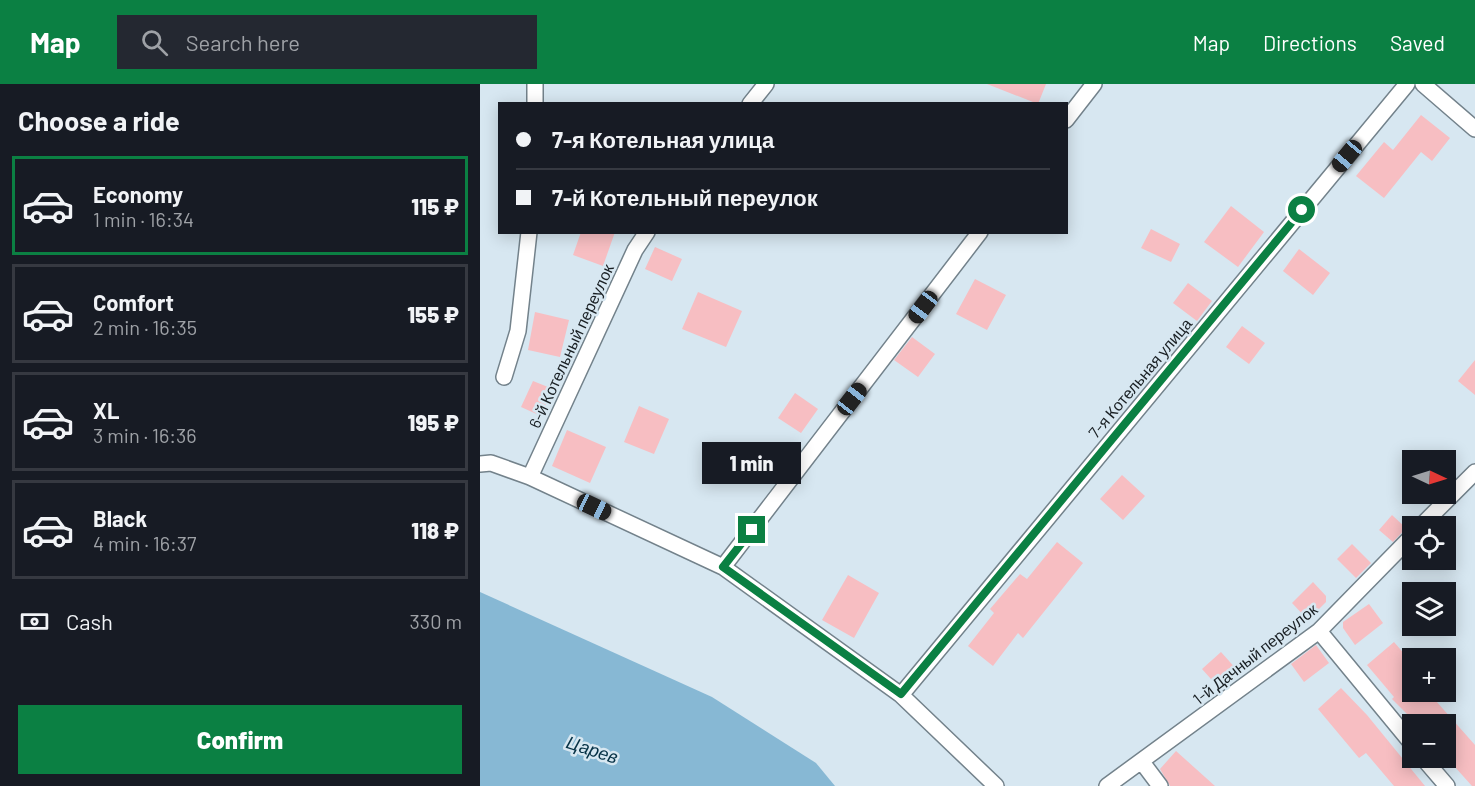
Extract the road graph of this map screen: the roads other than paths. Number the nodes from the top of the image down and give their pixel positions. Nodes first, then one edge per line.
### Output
1 (534, 84) edge
2 (766, 84) edge
3 (1094, 84) edge
4 (1407, 84) edge
5 (1423, 84) edge
6 (535, 102) edge
7 (752, 102) edge
8 (1068, 117) edge
9 (1475, 129) edge
10 (529, 234) edge
11 (646, 234) edge
12 (978, 234) edge
13 (504, 377) dead end
14 (480, 464) edge
15 (1475, 472) edge
16 (530, 477) junction
17 (1431, 516) edge
18 (1402, 546) edge
19 (723, 567) junction
20 (1319, 631) junction
21 (901, 694) junction
22 (1402, 732) edge
23 (1142, 762) junction
24 (1432, 768) edge
25 (996, 786) edge
26 (1107, 786) edge
27 (1160, 786) edge
28 (1447, 786) edge

1 - 6 street
2 - 7 street
3 - 8 street
4 - 21 street, 7-я Котельная улица
5 - 9 street
10 - 13 street
11 - 16 street, 6-й Котельный переулок
12 - 19 street
14 - 16 street
15 - 17 street
16 - 19 street
18 - 20 street, 1-й Дачный переулок
19 - 21 street
20 - 22 street
20 - 23 street, 1-й Дачный переулок
21 - 25 street
23 - 26 street, 1-й Дачный переулок
23 - 27 street
24 - 28 street

